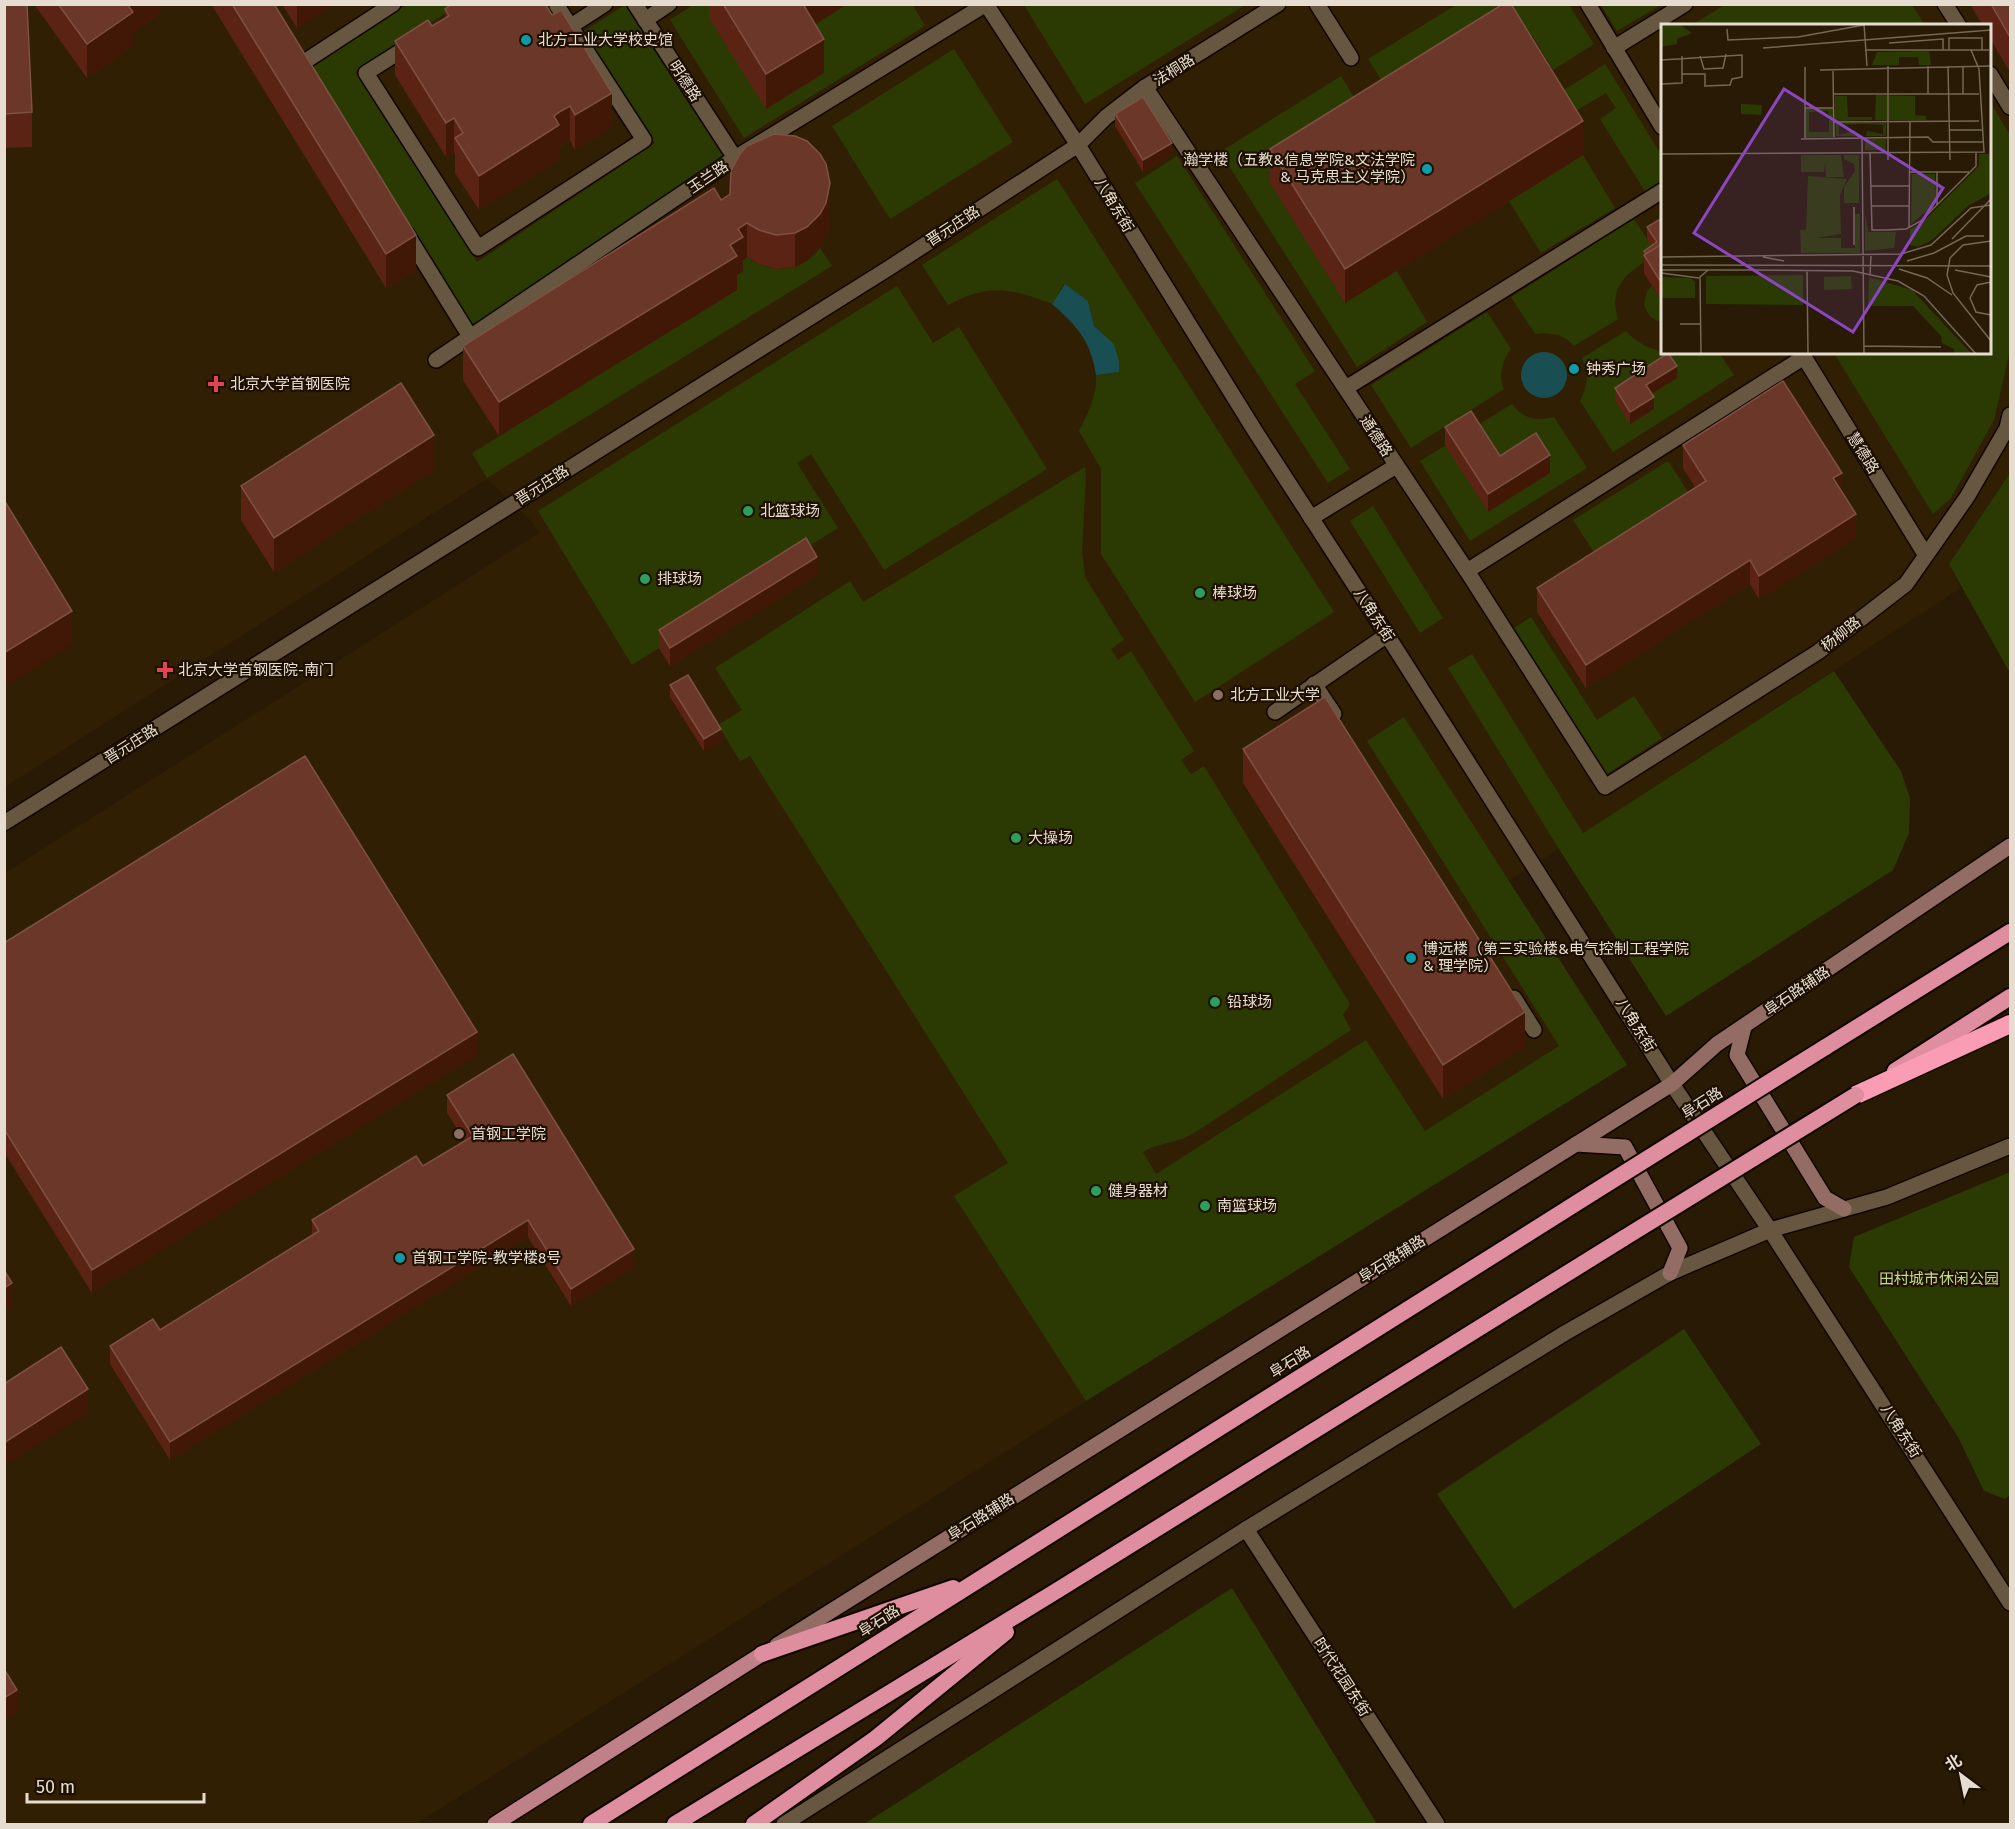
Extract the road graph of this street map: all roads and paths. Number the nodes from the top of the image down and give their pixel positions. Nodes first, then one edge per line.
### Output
1 (393, 4) edge
2 (556, 4) edge
3 (604, 4) edge
4 (635, 4) edge
5 (669, 4) edge
6 (986, 4) edge
7 (1278, 4) edge
8 (1317, 4) edge
9 (1588, 4) edge
10 (1685, 4) edge
11 (1945, 4) edge
12 (645, 20) junction
13 (1958, 24) edge
14 (571, 26) junction
15 (428, 34) edge
16 (1614, 48) junction
17 (1351, 58) dead end
18 (301, 64) edge
19 (1991, 77) edge
20 (1145, 87) junction
21 (2010, 107) edge
22 (1661, 125) edge
23 (1078, 145) junction
24 (735, 158) junction
25 (1661, 192) edge
26 (1640, 205) junction
27 (1625, 215) dead end
28 (400, 224) edge
29 (471, 338) junction
30 (1803, 355) edge
31 (436, 360) dead end
32 (1346, 388) junction
33 (2010, 415) edge
34 (1396, 466) junction
35 (1311, 518) junction
36 (1925, 554) junction
37 (1467, 571) junction
38 (1387, 635) junction
39 (1314, 684) junction
40 (1275, 712) dead end
41 (1344, 731) edge
42 (1605, 787) joint
43 (4, 823) edge
44 (2010, 846) edge
45 (2010, 932) edge
46 (1503, 981) edge
47 (2010, 998) edge
48 (2010, 1024) edge
49 (1744, 1027) junction
50 (1534, 1030) dead end
51 (1672, 1084) junction
52 (1856, 1095) junction
53 (1576, 1144) junction
54 (2010, 1146) edge
55 (1844, 1209) junction
56 (1770, 1230) junction
57 (1670, 1273) junction
58 (1246, 1529) junction
59 (979, 1579) junction
60 (1058, 1590) junction
61 (2010, 1603) edge
62 (762, 1654) junction
63 (495, 1824) edge
64 (591, 1824) edge
65 (675, 1824) edge
66 (754, 1824) edge
67 (784, 1824) edge
68 (1437, 1824) edge

1 - 18 street
2 - 14 street
3 - 14 street
4 - 12 street, 明德路
5 - 12 street
6 - 23 street, 八角东街
6 - 24 street, 玉兰路
7 - 20 street, 法桐路
8 - 17 street
9 - 16 street
10 - 16 street
11 - 13 street
12 - 24 street, 明德路
14 - 15 street
16 - 22 street
19 - 21 street
20 - 23 street, 法桐路
20 - 32 street, 通德路
23 - 35 street, 八角东街
23 - 43 street, 晋元庄路
24 - 29 street, 玉兰路
25 - 26 street
26 - 27 street
26 - 32 street
28 - 29 street
29 - 31 street, 玉兰路
30 - 36 street, 慧德路
30 - 37 street
32 - 34 street, 通德路
33 - 36 street, 杨柳路
34 - 35 street
34 - 37 street, 通德路
35 - 38 street, 八角东街
36 - 42 street, 杨柳路
37 - 42 street, 通德路
38 - 39 street
38 - 51 street, 八角东街
39 - 40 street
39 - 41 street
44 - 49 main road, 阜石路辅路
45 - 59 highway, 阜石路, bridge
46 - 50 street
47 - 52 highway
48 - 52 highway
49 - 51 main road, 阜石路辅路
49 - 55 main road
51 - 53 main road, 阜石路辅路
51 - 56 street, 八角东街
52 - 60 highway, bridge
53 - 57 main road
53 - 62 main road, 阜石路辅路
54 - 55 street
55 - 56 street
56 - 57 street
56 - 61 street, 八角东街
57 - 58 street
58 - 67 street
58 - 68 street, 时代花园东街
59 - 62 highway
59 - 64 highway, 阜石路
60 - 65 highway
60 - 66 highway
62 - 63 main road

